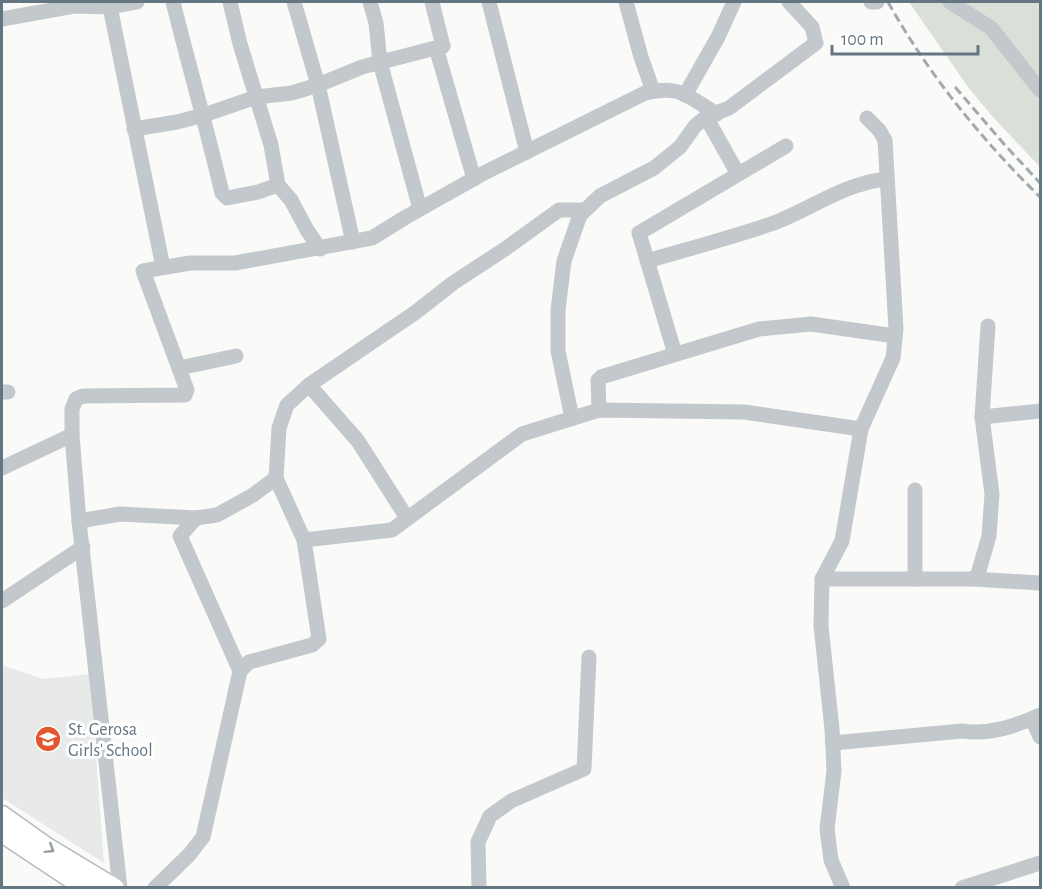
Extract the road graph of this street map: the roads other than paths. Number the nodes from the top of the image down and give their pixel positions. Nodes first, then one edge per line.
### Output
1 (13, 2) edge
2 (137, 2) edge
3 (173, 2) edge
4 (230, 2) edge
5 (294, 2) edge
6 (370, 2) edge
7 (432, 2) edge
8 (489, 2) edge
9 (626, 2) edge
10 (734, 2) edge
11 (789, 2) edge
12 (871, 2) edge
13 (877, 2) edge
14 (950, 2) edge
15 (68, 4) edge
16 (110, 7) junction
17 (4, 19) edge
18 (442, 46) junction
19 (380, 62) junction
20 (318, 85) junction
21 (1041, 90) edge
22 (652, 91) junction
23 (685, 95) junction
24 (256, 97) junction
25 (204, 115) junction
26 (712, 116) junction
27 (867, 118) dead end
28 (134, 129) junction
29 (786, 146) dead end
30 (527, 152) junction
31 (738, 174) junction
32 (474, 179) junction
33 (886, 179) junction
34 (279, 185) junction
35 (420, 209) junction
36 (584, 210) junction
37 (353, 242) junction
38 (320, 249) junction
39 (647, 261) junction
40 (164, 267) junction
41 (988, 326) dead end
42 (895, 336) junction
43 (675, 354) junction
44 (236, 356) dead end
45 (179, 368) junction
46 (309, 386) junction
47 (599, 410) junction
48 (1041, 411) edge
49 (982, 417) junction
50 (572, 418) junction
51 (861, 429) junction
52 (72, 435) junction
53 (2, 468) edge
54 (276, 478) junction
55 (915, 490) dead end
56 (407, 518) junction
57 (196, 519) junction
58 (79, 521) junction
59 (303, 540) junction
60 (83, 547) junction
61 (822, 579) junction
62 (915, 579) junction
63 (973, 579) junction
64 (1041, 583) edge
65 (2, 601) edge
66 (589, 657) dead end
67 (240, 671) junction
68 (1036, 717) edge
69 (1041, 737) edge
70 (833, 743) junction
71 (2, 815) edge
72 (2, 833) edge
73 (1041, 863) edge
74 (85, 888) edge
75 (115, 888) edge
76 (120, 888) edge
77 (155, 888) edge
78 (479, 888) edge
79 (843, 888) edge
80 (962, 888) edge

1 - 17 street
2 - 16 street
3 - 25 street
4 - 24 street
5 - 20 street
6 - 19 street
7 - 18 street
8 - 30 street
9 - 22 street
10 - 23 street
11 - 26 street
12 - 13 street
14 - 21 street
15 - 16 street
15 - 17 street
16 - 28 street
18 - 19 street
18 - 32 street
19 - 20 street
19 - 35 street
20 - 24 street
20 - 37 street
22 - 23 street
22 - 30 street
23 - 26 street
24 - 25 street
24 - 34 street
25 - 28 street
25 - 34 street
26 - 31 street
26 - 36 street
27 - 33 street
28 - 40 street
29 - 31 street
30 - 32 street
31 - 39 street
32 - 35 street
33 - 39 street
33 - 42 street
34 - 38 street
35 - 37 street
36 - 46 street
36 - 50 street
37 - 38 street
38 - 40 street
39 - 43 street
40 - 45 street
41 - 49 street
42 - 43 street
42 - 51 street
43 - 47 street
44 - 45 street
45 - 52 street
46 - 54 street
46 - 56 street
47 - 50 street
47 - 51 street
48 - 49 street
49 - 63 street
50 - 56 street
51 - 61 street
52 - 53 street
52 - 58 street
54 - 57 street
54 - 59 street
55 - 62 street
56 - 59 street
57 - 58 street
57 - 67 street
58 - 60 street
59 - 67 street
60 - 65 street
60 - 76 street
61 - 62 street
61 - 70 street
62 - 63 street
63 - 64 street
66 - 78 street
67 - 77 street
68 - 69 street
68 - 70 street
70 - 79 street
71 -> 75 main road
72 - 74 main road
73 - 80 street

